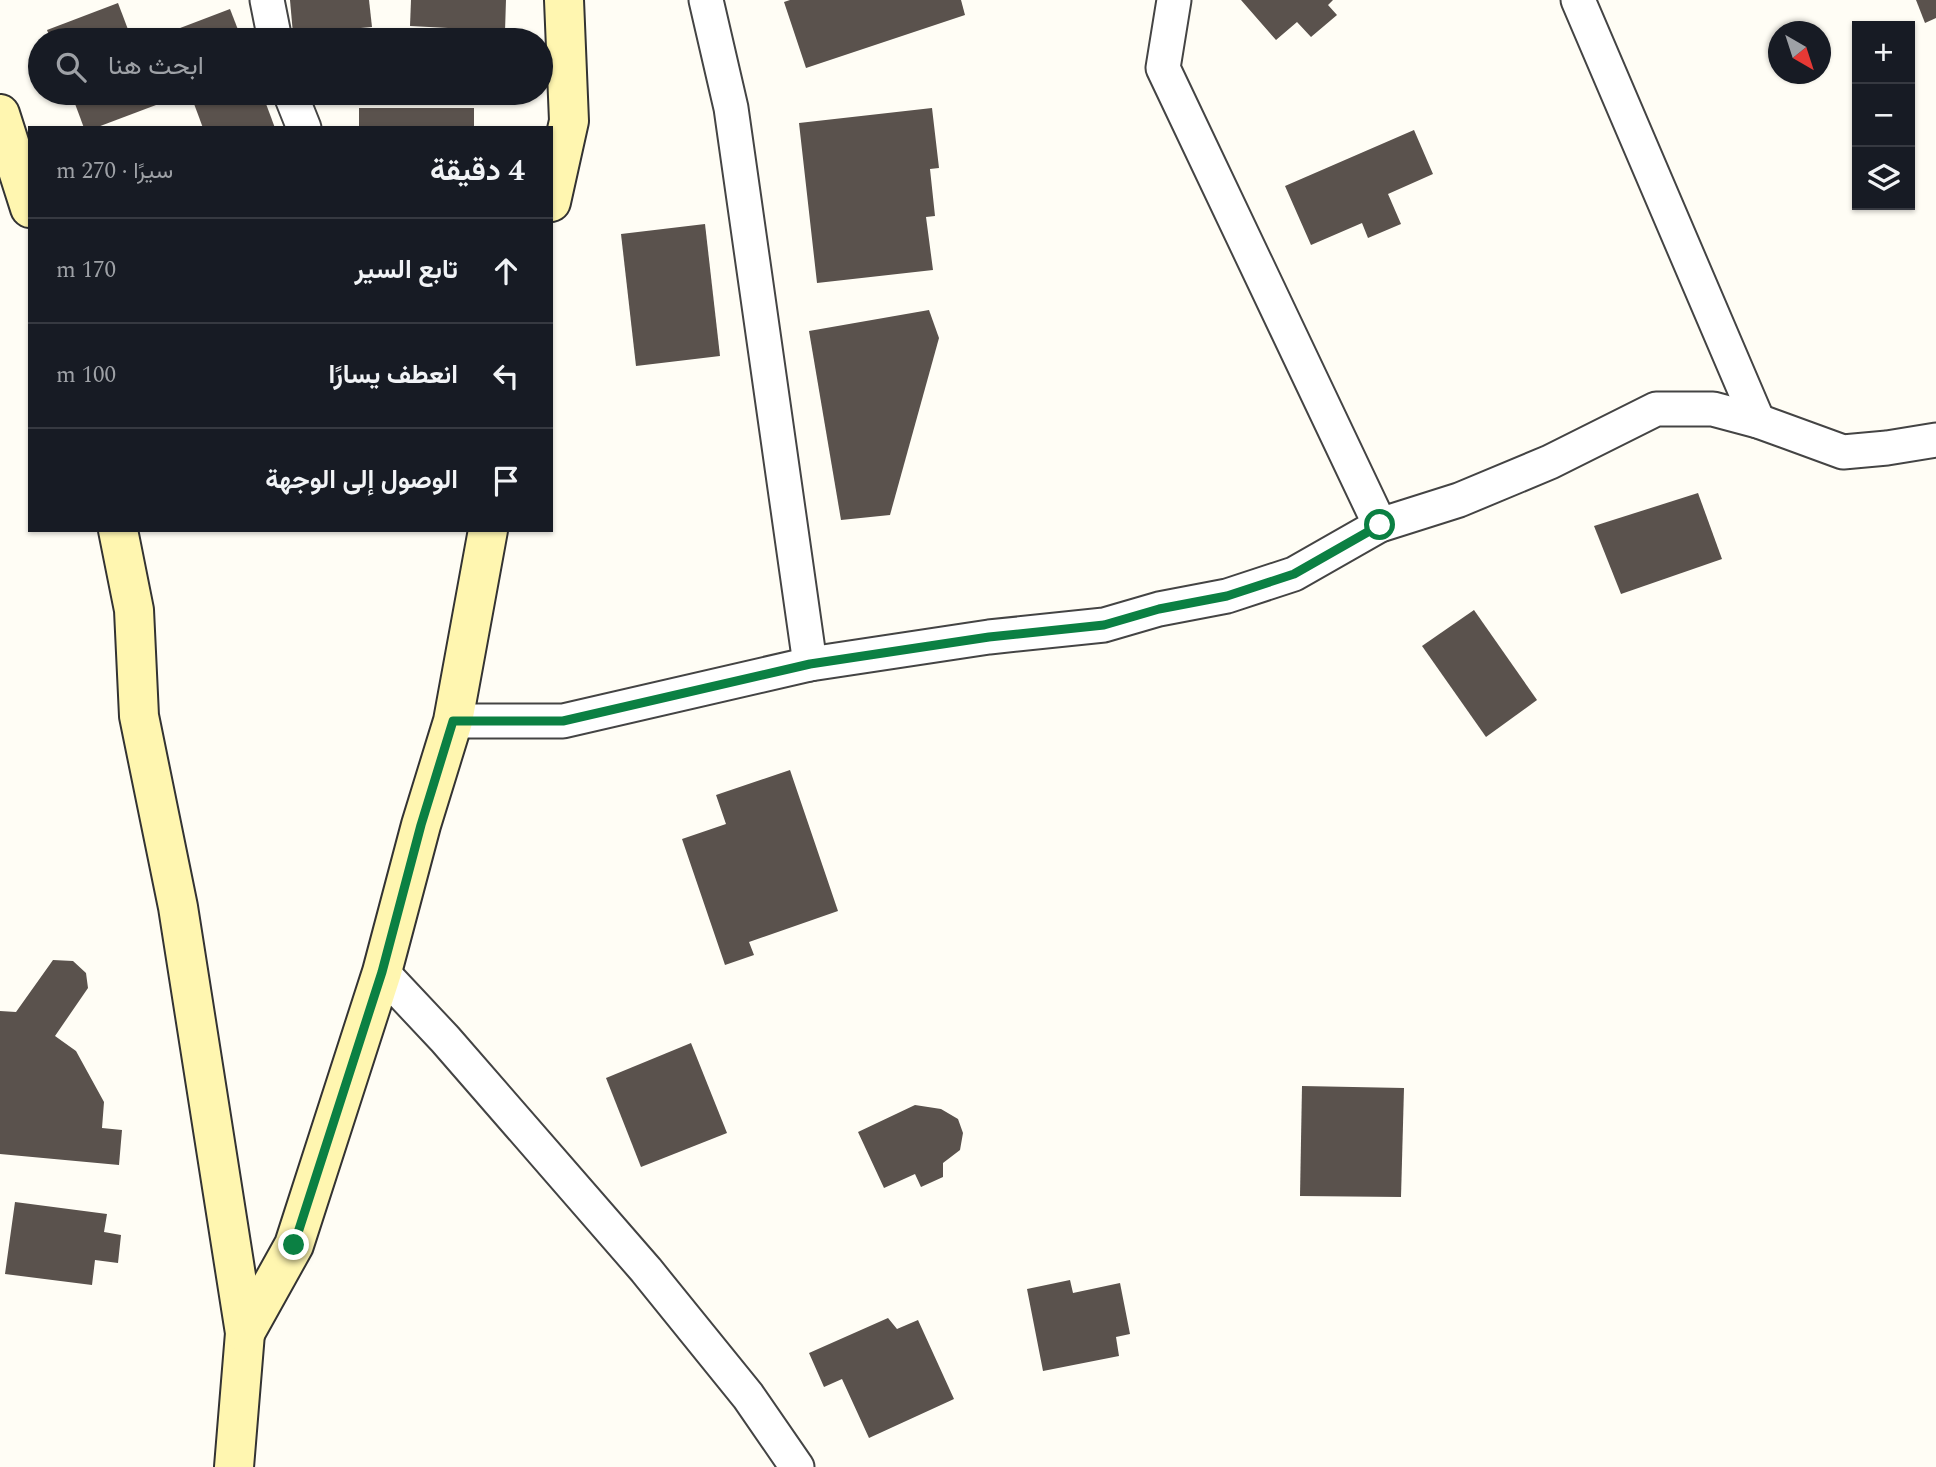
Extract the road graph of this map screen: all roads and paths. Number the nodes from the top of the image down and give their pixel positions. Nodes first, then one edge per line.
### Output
1 (267, 0) edge
2 (564, 0) edge
3 (706, 0) edge
4 (1174, 0) edge
5 (1578, 0) edge
6 (273, 28) edge
7 (295, 105) edge
8 (0, 114) edge
9 (303, 126) edge
10 (553, 193) edge
11 (28, 202) edge
12 (1758, 421) junction
13 (1936, 440) edge
14 (1380, 525) junction
15 (118, 532) edge
16 (488, 532) edge
17 (810, 664) junction
18 (453, 721) junction
19 (382, 972) junction
20 (246, 1333) junction
21 (234, 1467) edge
22 (797, 1467) edge

1 - 6 street
2 - 10 main road
3 - 17 street
4 - 14 street
5 - 12 street
7 - 9 street
8 - 11 main road
12 - 13 street
12 - 14 street
14 - 17 street
15 - 20 main road
16 - 18 main road
17 - 18 street
18 - 19 main road
19 - 20 main road
19 - 22 street
20 - 21 main road

